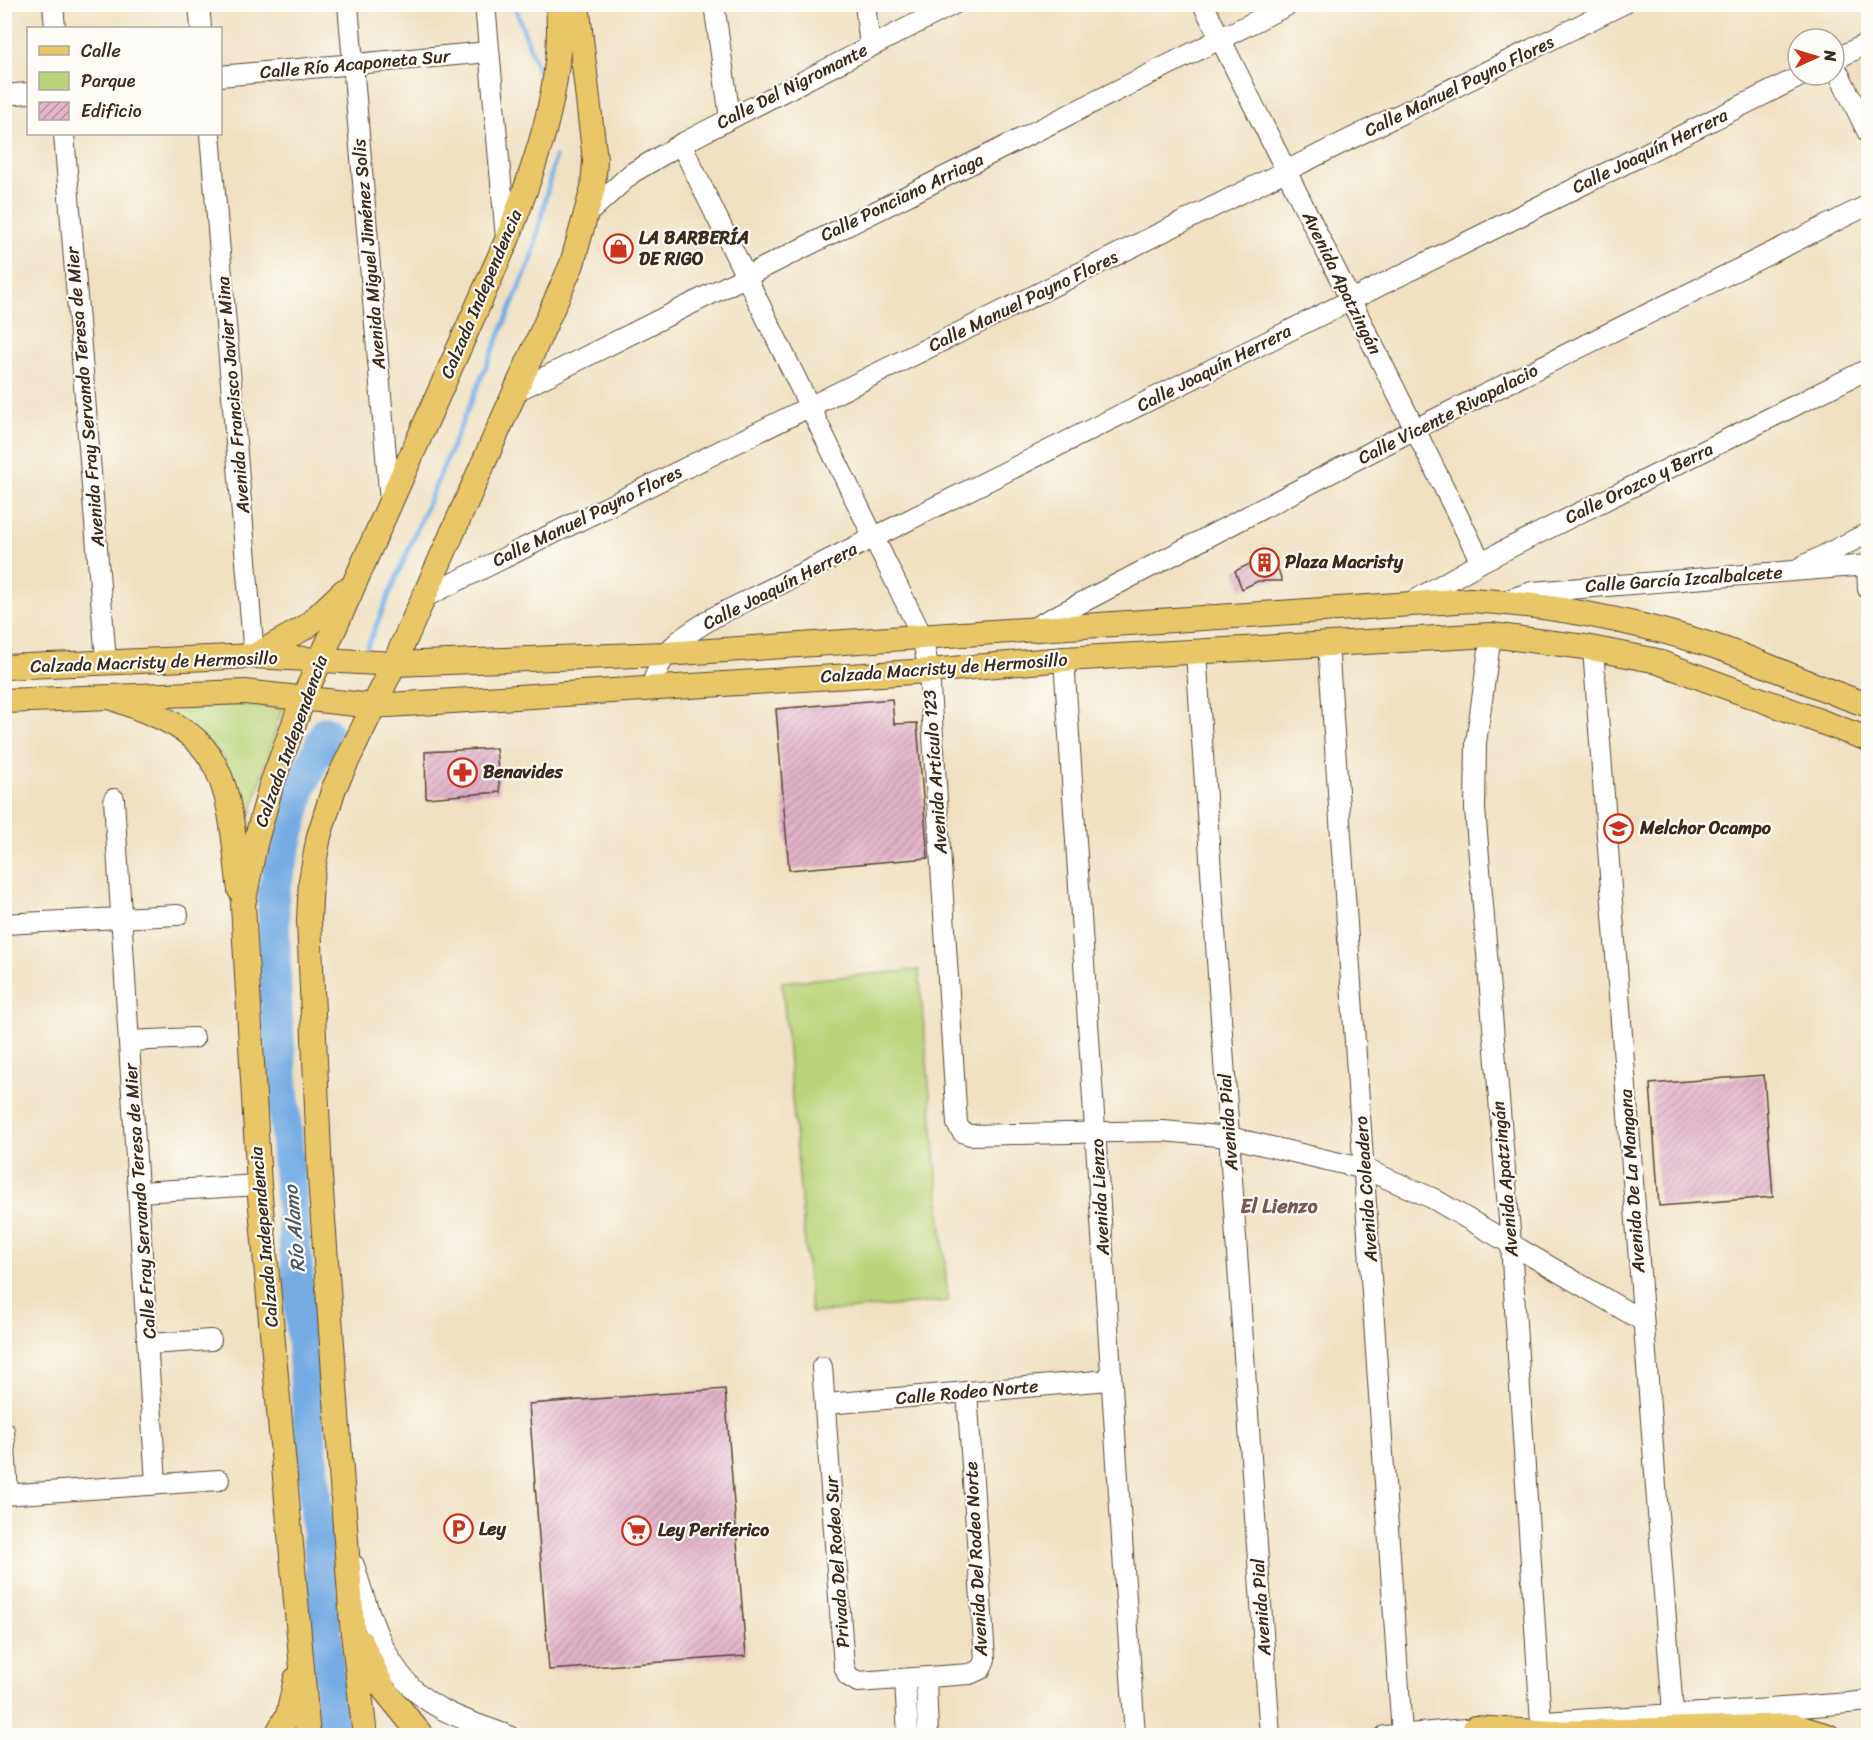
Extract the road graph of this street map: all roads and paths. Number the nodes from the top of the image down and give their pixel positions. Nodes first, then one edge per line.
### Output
1 (53, 4) edge
2 (199, 4) edge
3 (348, 4) edge
4 (484, 4) edge
5 (558, 4) edge
6 (577, 4) edge
7 (714, 4) edge
8 (865, 4) edge
9 (954, 4) edge
10 (1203, 4) edge
11 (1290, 4) edge
12 (1623, 4) edge
13 (55, 27) edge
14 (201, 27) edge
15 (1221, 38) junction
16 (1869, 43) edge
17 (870, 46) junction
18 (489, 52) junction
19 (1846, 55) edge
20 (353, 62) junction
21 (222, 76) edge
22 (1786, 83) edge
23 (1846, 86) edge
24 (27, 93) edge
25 (4, 95) edge
26 (730, 118) junction
27 (1869, 133) edge
28 (64, 135) edge
29 (210, 135) edge
30 (681, 144) junction
31 (594, 166) junction
32 (1286, 171) junction
33 (632, 173) junction
34 (1869, 205) edge
35 (587, 214) junction
36 (507, 240) junction
37 (745, 275) junction
38 (1351, 299) junction
39 (1869, 369) edge
40 (515, 392) junction
41 (808, 407) junction
42 (1415, 429) junction
43 (390, 503) junction
44 (1869, 533) edge
45 (873, 539) junction
46 (1481, 562) junction
47 (1868, 565) edge
48 (1792, 571) junction
49 (356, 579) junction
50 (1869, 589) edge
51 (423, 598) junction
52 (1412, 602) junction
53 (1502, 602) junction
54 (1536, 606) junction
55 (1030, 630) junction
56 (1491, 635) junction
57 (922, 636) junction
58 (1328, 644) junction
59 (1593, 649) junction
60 (1196, 652) junction
61 (665, 654) junction
62 (254, 656) junction
63 (1064, 659) junction
64 (106, 661) junction
65 (318, 661) junction
66 (394, 664) junction
67 (4, 667) edge
68 (929, 671) junction
69 (651, 688) junction
70 (107, 696) junction
71 (303, 699) junction
72 (4, 701) edge
73 (1869, 705) edge
74 (373, 706) junction
75 (1869, 739) edge
76 (114, 798) dead end
77 (243, 905) junction
78 (178, 915) dead end
79 (122, 918) junction
80 (4, 924) edge
81 (194, 1038) dead end
82 (129, 1041) junction
83 (1096, 1132) junction
84 (1229, 1137) junction
85 (1365, 1169) junction
86 (259, 1185) junction
87 (139, 1192) junction
88 (1511, 1244) junction
89 (1643, 1321) junction
90 (211, 1340) dead end
91 (149, 1344) junction
92 (822, 1367) dead end
93 (1109, 1380) junction
94 (967, 1392) junction
95 (826, 1404) junction
96 (4, 1431) edge
97 (219, 1480) dead end
98 (156, 1484) junction
99 (6, 1494) edge
100 (346, 1540) junction
101 (352, 1624) junction
102 (301, 1659) junction
103 (926, 1678) junction
104 (905, 1680) junction
105 (1869, 1701) edge
106 (1673, 1713) junction
107 (1541, 1723) junction
108 (1475, 1728) junction
109 (1393, 1735) edge
110 (276, 1736) edge
111 (308, 1736) edge
112 (365, 1736) edge
113 (422, 1736) edge
114 (509, 1736) edge
115 (908, 1736) edge
116 (928, 1736) edge
117 (1135, 1736) edge
118 (1270, 1736) edge
119 (1828, 1736) edge

1 - 13 street
2 - 14 street
3 - 20 street, Avenida Miguel Jiménez Solis
4 - 18 street
5 - 36 main road, Calzada Independencia
6 - 31 main road
7 - 26 street
8 - 17 street
9 - 17 street, Calle Del Nigromante
10 - 15 street, Avenida Apatzingán
11 - 15 street, Calle Ponciano Arriaga
12 - 32 street, Calle Manuel Payno Flores
15 - 32 street, Avenida Apatzingán
15 - 37 street, Calle Ponciano Arriaga
16 - 19 street
17 - 26 street, Calle Del Nigromante
18 - 20 street, Calle Río Acaponeta Sur
18 - 36 street
20 - 21 street, Calle Río Acaponeta Sur
20 - 43 street, Avenida Miguel Jiménez Solis
22 - 38 street, Calle Joaquín Herrera
23 - 27 street
24 - 25 street
26 - 30 street, Calle Del Nigromante
28 - 64 street, Avenida Fray Servando Teresa de Mier
29 - 62 street, Avenida Francisco Javier Mina
30 - 33 street, Calle Del Nigromante
30 - 37 street, Avenida Artículo 123
31 - 33 street
31 - 35 main road
32 - 38 street, Avenida Apatzingán
32 - 41 street, Calle Manuel Payno Flores
33 - 35 street, Calle Del Nigromante
34 - 42 street, Calle Vicente Rivapalacio
35 - 40 main road
36 - 43 main road, Calzada Independencia
37 - 40 street, Calle Ponciano Arriaga
37 - 41 street, Avenida Artículo 123
38 - 42 street, Avenida Apatzingán
38 - 45 street, Calle Joaquín Herrera
39 - 46 street, Calle Orozco y Berra
40 - 51 main road
41 - 45 street, Avenida Artículo 123
41 - 51 street, Calle Manuel Payno Flores
42 - 46 street, Avenida Apatzingán
42 - 55 street, Calle Vicente Rivapalacio
43 - 49 main road, Calzada Independencia
44 - 48 street
45 - 57 street, Avenida Artículo 123
45 - 61 street, Calle Joaquín Herrera
46 - 52 street, Calle Orozco y Berra
47 - 48 street, Calle García Izcalbalcete
47 - 50 street
48 - 53 street, Calle García Izcalbalcete
49 - 62 main road
49 - 65 main road, Calzada Independencia
51 - 66 main road
52 - 53 main road, Calzada Macristy de Hermosillo
52 - 55 main road, Calzada Macristy de Hermosillo
53 - 54 main road, Calzada Macristy de Hermosillo
54 - 56 main road
54 - 73 main road, Calzada Macristy de Hermosillo
55 - 57 main road, Calzada Macristy de Hermosillo
56 - 58 main road, Calzada Macristy de Hermosillo
56 - 59 main road, Calzada Macristy de Hermosillo
56 - 88 street, Avenida Apatzingán
57 - 61 main road, Calzada Macristy de Hermosillo
57 - 68 street, Avenida Artículo 123
58 - 60 main road, Calzada Macristy de Hermosillo
58 - 85 street, Avenida Coleadero
59 - 75 main road, Calzada Macristy de Hermosillo
59 - 89 street, Avenida De La Mangana
60 - 63 main road, Calzada Macristy de Hermosillo
60 - 84 street, Avenida Pial
61 - 66 main road, Calzada Macristy de Hermosillo
61 - 69 street, Calle Joaquín Herrera
62 - 64 main road, Calzada Macristy de Hermosillo
62 - 65 main road, Calzada Macristy de Hermosillo
63 - 68 main road, Calzada Macristy de Hermosillo
63 - 83 street, Avenida Lienzo
64 - 67 main road, Calzada Macristy de Hermosillo
65 - 66 main road, Calzada Macristy de Hermosillo
65 - 71 main road, Calzada Independencia
66 - 74 main road
68 - 69 main road, Calzada Macristy de Hermosillo
68 - 83 street, Avenida Artículo 123
69 - 74 main road, Calzada Macristy de Hermosillo
70 - 71 main road, Calzada Macristy de Hermosillo
70 - 72 main road, Calzada Macristy de Hermosillo
70 - 77 main road
71 - 74 main road, Calzada Macristy de Hermosillo
71 - 77 main road, Calzada Independencia
74 - 100 main road
76 - 79 street, Calle Fray Servando Teresa de Mier
77 - 86 main road, Calzada Independencia
78 - 79 street
79 - 80 street
79 - 82 street, Calle Fray Servando Teresa de Mier
81 - 82 street
82 - 87 street, Calle Fray Servando Teresa de Mier
83 - 84 street
83 - 93 street, Avenida Lienzo
84 - 85 street
84 - 118 street, Avenida Pial
85 - 88 street
85 - 109 street, Avenida Coleadero
86 - 87 street
86 - 102 main road, Calzada Independencia
87 - 91 street, Calle Fray Servando Teresa de Mier
88 - 89 street
88 - 107 street, Avenida Apatzingán
89 - 106 street, Avenida De La Mangana
90 - 91 street
91 - 98 street, Calle Fray Servando Teresa de Mier
92 - 95 street, Privada Del Rodeo Sur
93 - 94 street, Calle Rodeo Norte
93 - 117 street, Avenida Lienzo
94 - 95 street, Calle Rodeo Norte
94 - 103 street, Avenida Del Rodeo Norte
95 - 104 street, Privada Del Rodeo Sur
96 - 99 street
97 - 98 street
98 - 99 street
100 - 101 main road
100 - 114 street
101 - 112 main road
101 - 113 main road
102 - 110 main road
102 - 111 main road, Calzada Independencia
103 - 104 street, Privada Del Rodeo Sur
103 - 116 street
104 - 115 street
105 - 106 street
106 - 107 street
107 - 108 street
108 - 109 street
108 - 119 main road

